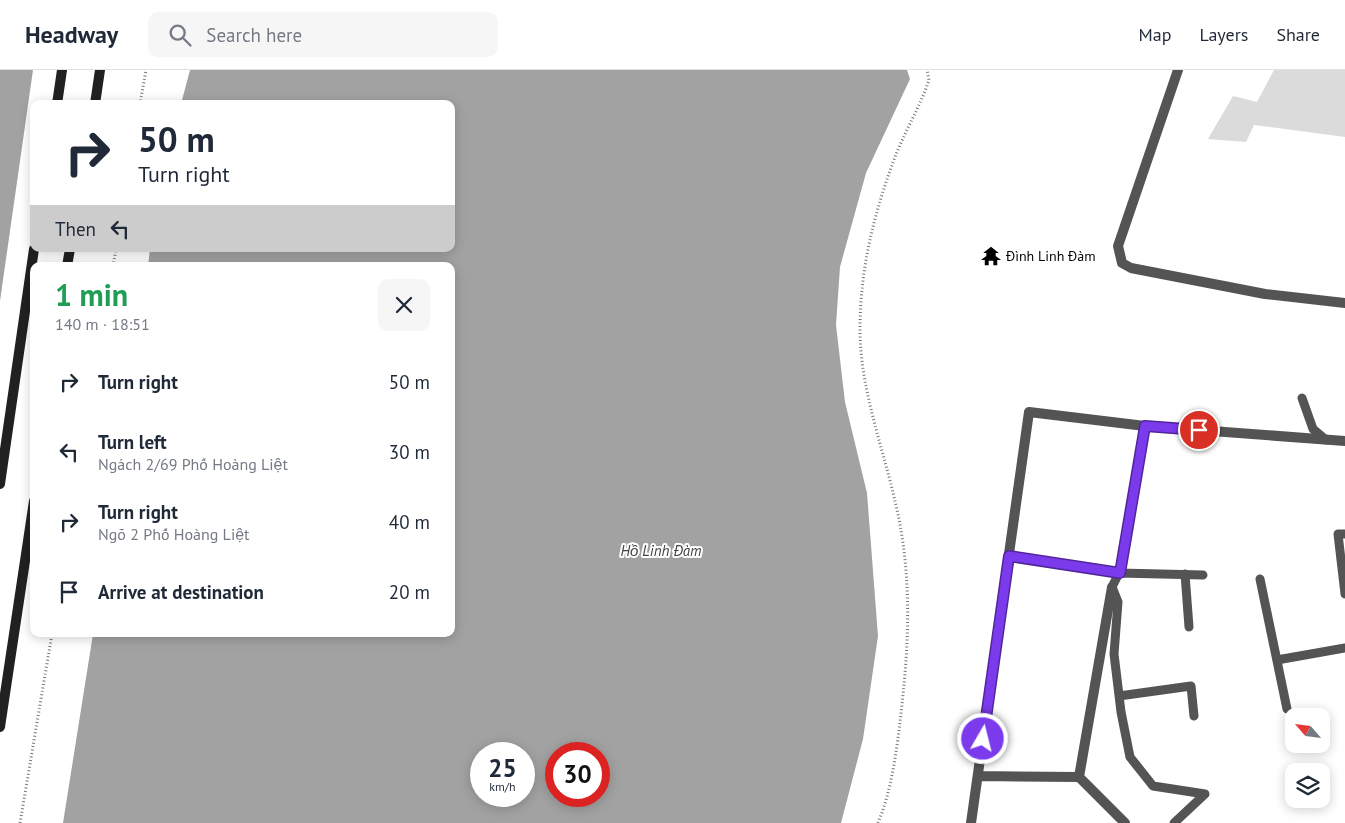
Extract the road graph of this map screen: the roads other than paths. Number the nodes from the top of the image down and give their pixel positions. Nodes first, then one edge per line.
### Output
1 (62, 70) edge
2 (100, 70) edge
3 (1178, 70) edge
4 (58, 100) edge
5 (95, 100) edge
6 (30, 277) edge
7 (1345, 303) edge
8 (1302, 398) dead end
9 (1145, 426) junction
10 (1326, 440) junction
11 (1345, 441) edge
12 (0, 484) edge
13 (30, 528) edge
14 (1345, 534) edge
15 (1009, 556) junction
16 (1120, 573) junction
17 (1185, 574) junction
18 (1203, 575) dead end
19 (1260, 579) dead end
20 (1112, 587) junction
21 (1345, 594) edge
22 (1189, 627) dead end
23 (1345, 648) edge
24 (1277, 660) junction
25 (1119, 696) junction
26 (1287, 708) edge
27 (1194, 716) dead end
28 (0, 727) edge
29 (978, 776) junction
30 (1079, 778) junction
31 (971, 823) edge
32 (1125, 823) edge
33 (1174, 823) edge

1 - 4 main road
2 - 5 main road
3 - 7 street
6 - 12 main road
8 - 10 lane
9 - 10 street
9 - 15 street
9 - 16 lane
10 - 11 street
13 - 28 main road
14 - 21 lane
15 - 16 lane
15 - 29 street
16 - 17 lane
16 - 20 lane
17 - 18 lane
17 - 22 lane
19 - 24 lane
20 - 25 lane
20 - 30 street
23 - 24 lane
24 - 26 lane
25 - 27 lane
25 - 33 lane
29 - 30 street
29 - 31 street
30 - 32 street

